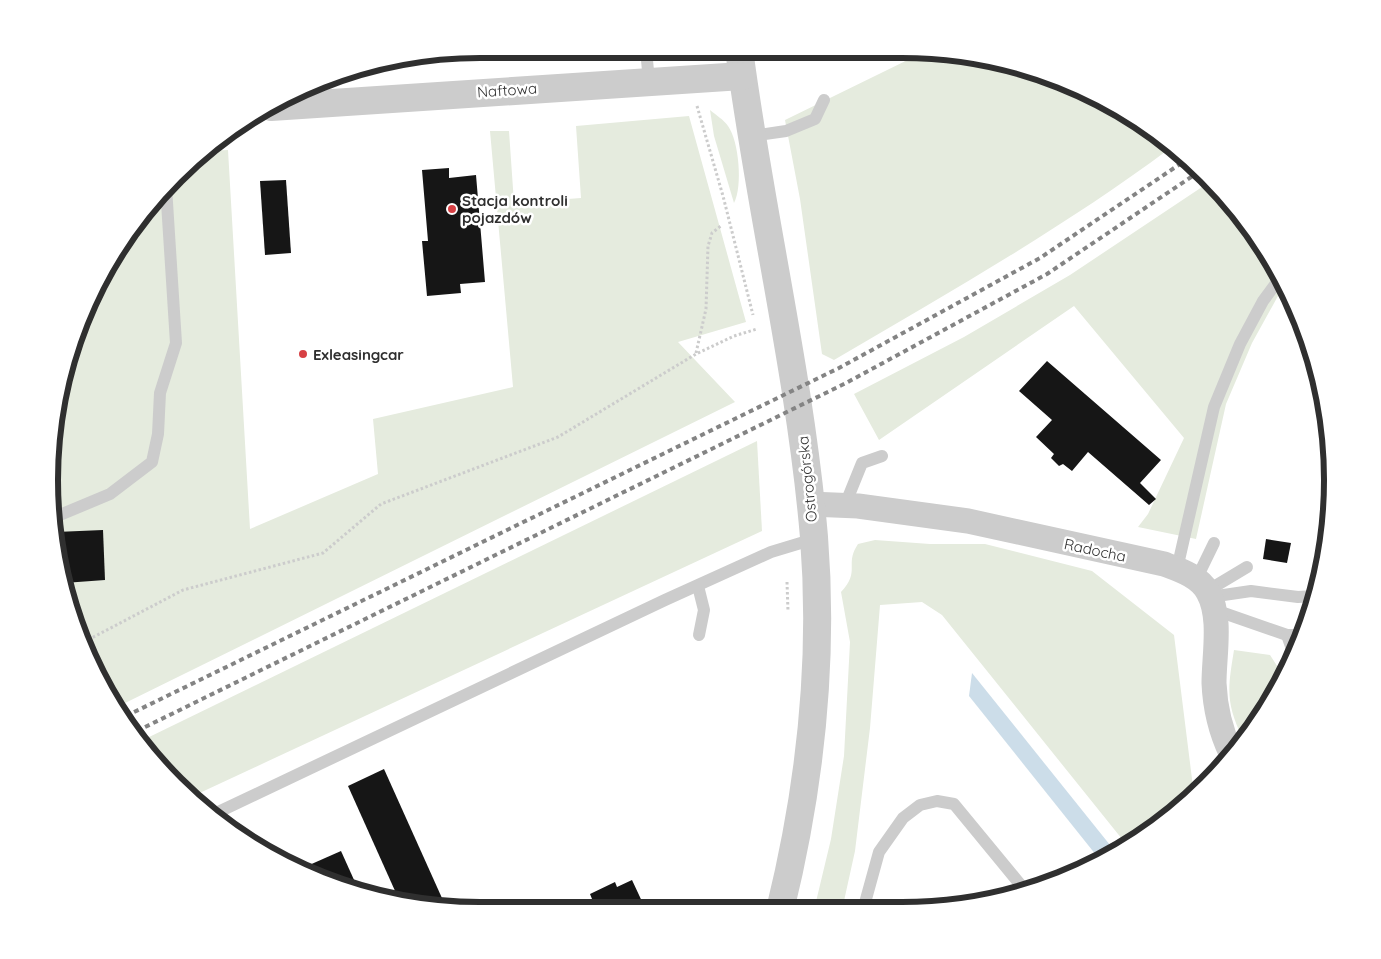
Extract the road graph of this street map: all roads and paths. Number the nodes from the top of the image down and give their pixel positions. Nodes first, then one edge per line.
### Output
1 (647, 58) edge
2 (740, 58) edge
3 (742, 76) junction
4 (693, 79) junction
5 (650, 82) junction
6 (824, 100) dead end
7 (283, 106) edge
8 (752, 136) junction
9 (167, 196) edge
10 (722, 225) dead end
11 (1275, 284) edge
12 (696, 354) junction
13 (882, 456) dead end
14 (810, 504) junction
15 (845, 505) junction
16 (59, 516) edge
17 (814, 538) junction
18 (1214, 543) dead end
19 (1247, 567) dead end
20 (698, 586) junction
21 (1201, 589) junction
22 (1307, 596) edge
23 (699, 635) dead end
24 (1287, 636) junction
25 (1293, 636) edge
26 (89, 639) edge
27 (1290, 644) edge
28 (1228, 746) edge
29 (220, 811) edge
30 (1020, 884) edge
31 (782, 902) edge
32 (865, 902) edge

1 - 5 lane
2 - 3 street, Ostrogórska
3 - 4 street, Naftowa
3 - 8 street, Ostrogórska
4 - 5 street, Naftowa
4 - 12 path
5 - 7 street, Naftowa
6 - 8 lane
8 - 14 street, Ostrogórska
9 - 16 lane
10 - 12 path
11 - 21 lane
12 - 26 path
13 - 15 lane
14 - 15 street, Radocha
14 - 17 street, Ostrogórska
15 - 21 street, Radocha
17 - 20 lane
17 - 31 street, Ostrogórska
18 - 21 lane
19 - 21 lane
20 - 23 lane
20 - 29 lane
21 - 22 lane
21 - 24 lane
21 - 28 street
24 - 25 lane
24 - 27 lane
30 - 32 lane

